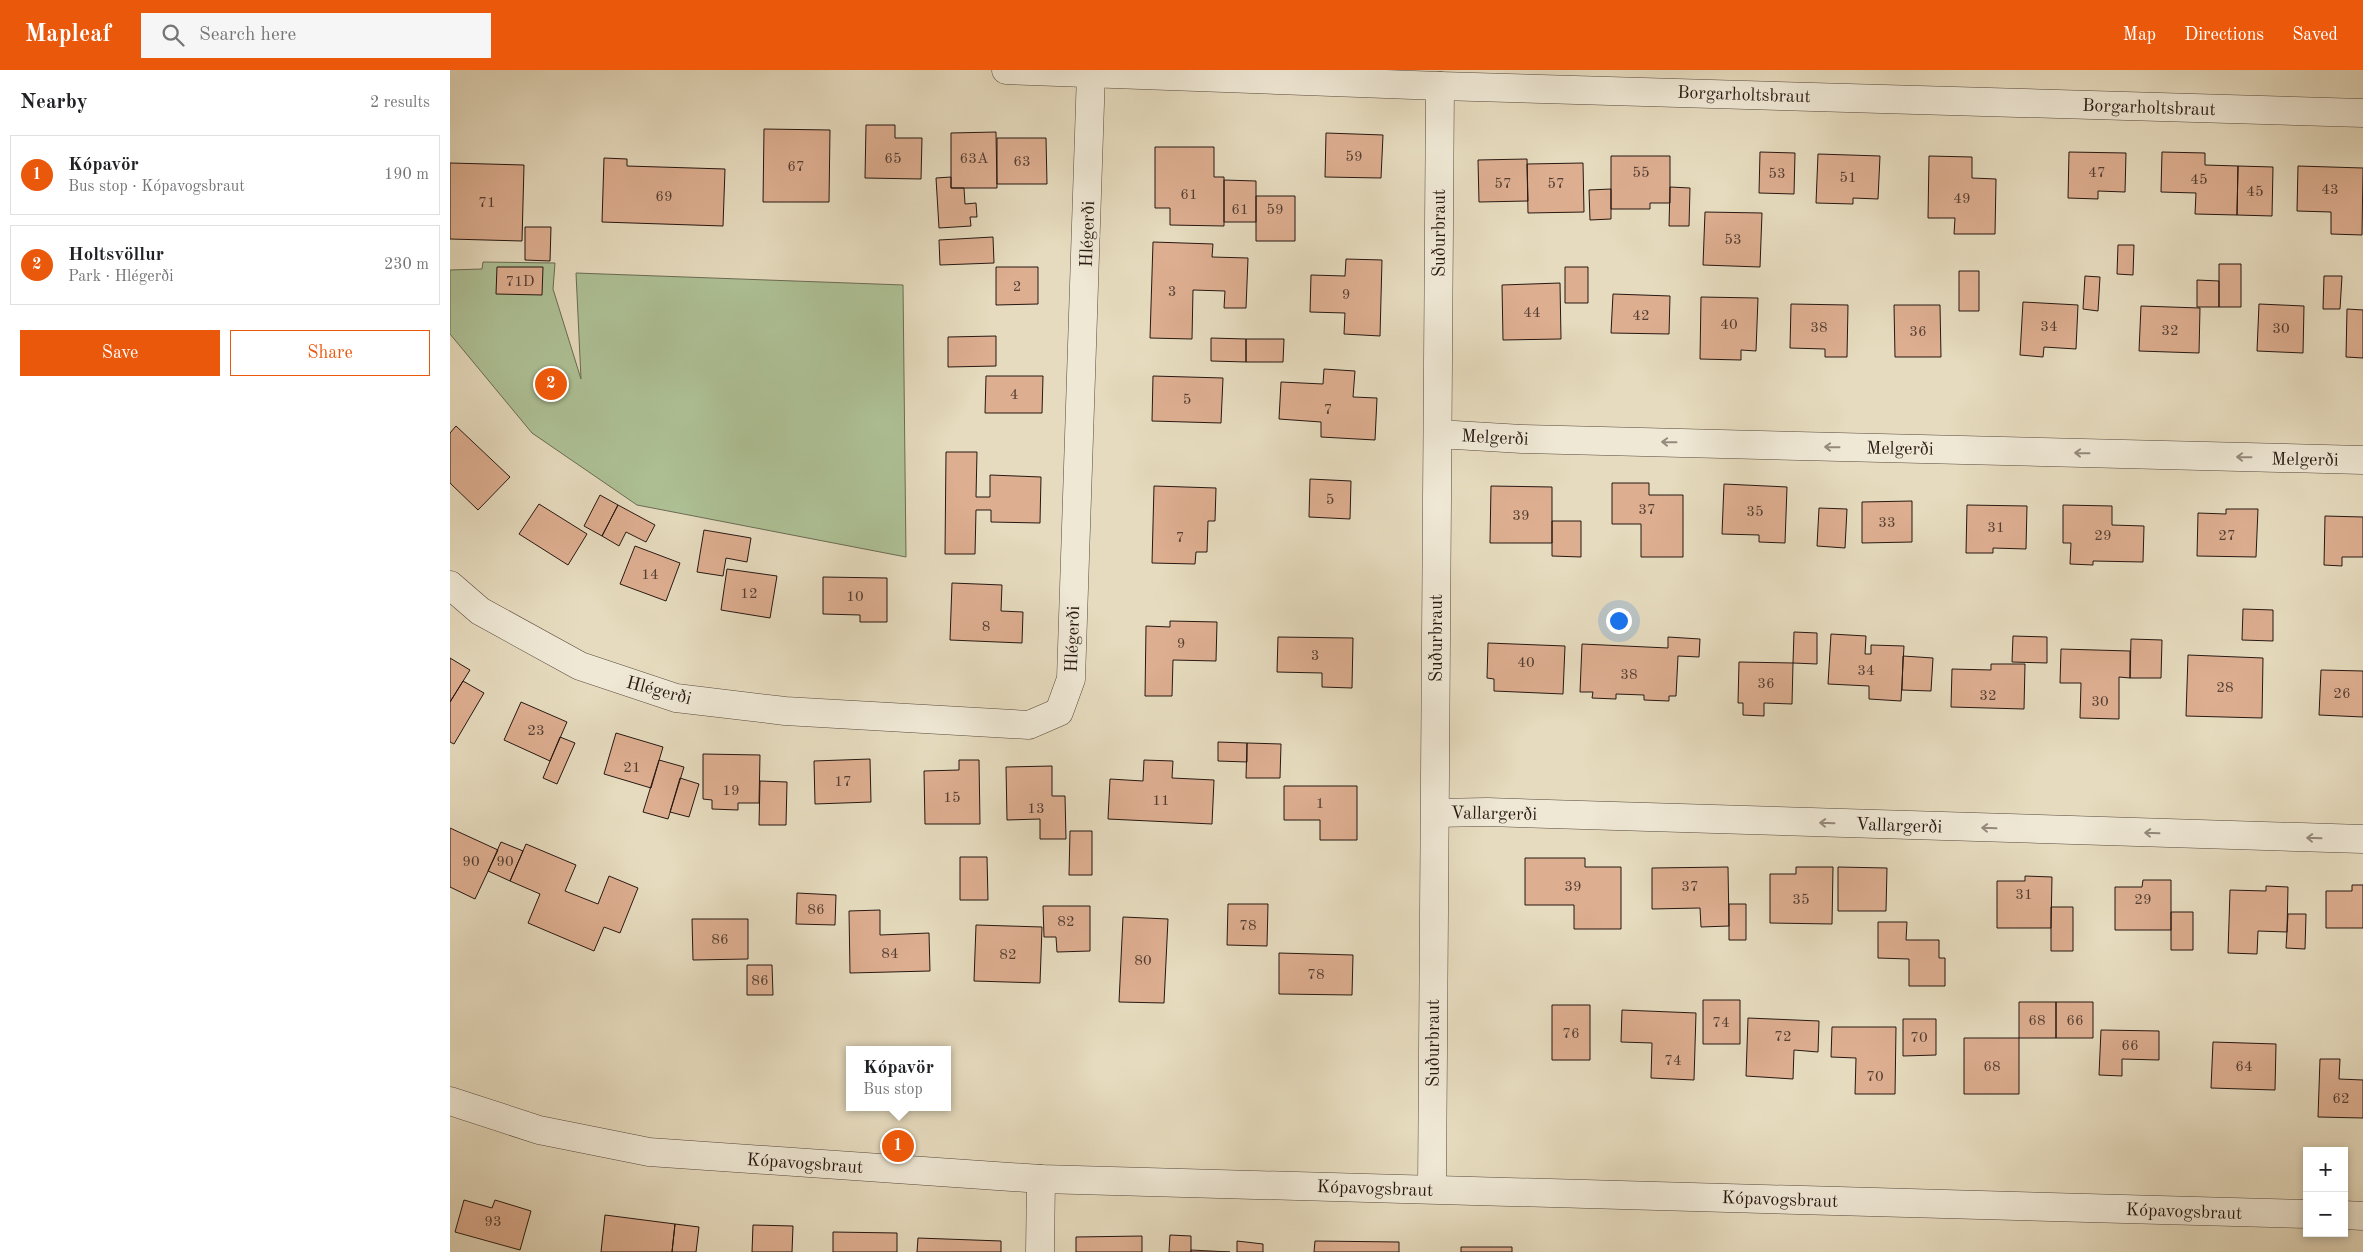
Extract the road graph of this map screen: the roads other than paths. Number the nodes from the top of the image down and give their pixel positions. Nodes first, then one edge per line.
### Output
1 (1006, 70) edge
2 (1091, 73) junction
3 (1440, 86) junction
4 (2363, 113) edge
5 (1438, 434) junction
6 (2363, 460) edge
7 (450, 585) edge
8 (1435, 813) junction
9 (2363, 839) edge
10 (450, 1101) edge
11 (1041, 1179) junction
12 (1432, 1189) junction
13 (2303, 1214) edge
14 (2348, 1215) edge
15 (2363, 1216) edge
16 (1040, 1252) edge

1 - 2 street, Borgarholtsbraut
2 - 3 street, Borgarholtsbraut
2 - 7 street, Hlégerði
3 - 4 street, Borgarholtsbraut
3 - 5 street, Suðurbraut
6 -> 5 street, Melgerði
5 - 8 street, Suðurbraut
9 -> 8 street, Vallargerði
8 - 12 street, Suðurbraut
10 - 11 street, Kópavogsbraut
11 - 12 street, Kópavogsbraut
11 - 16 street
12 - 13 street, Kópavogsbraut
14 - 15 street

